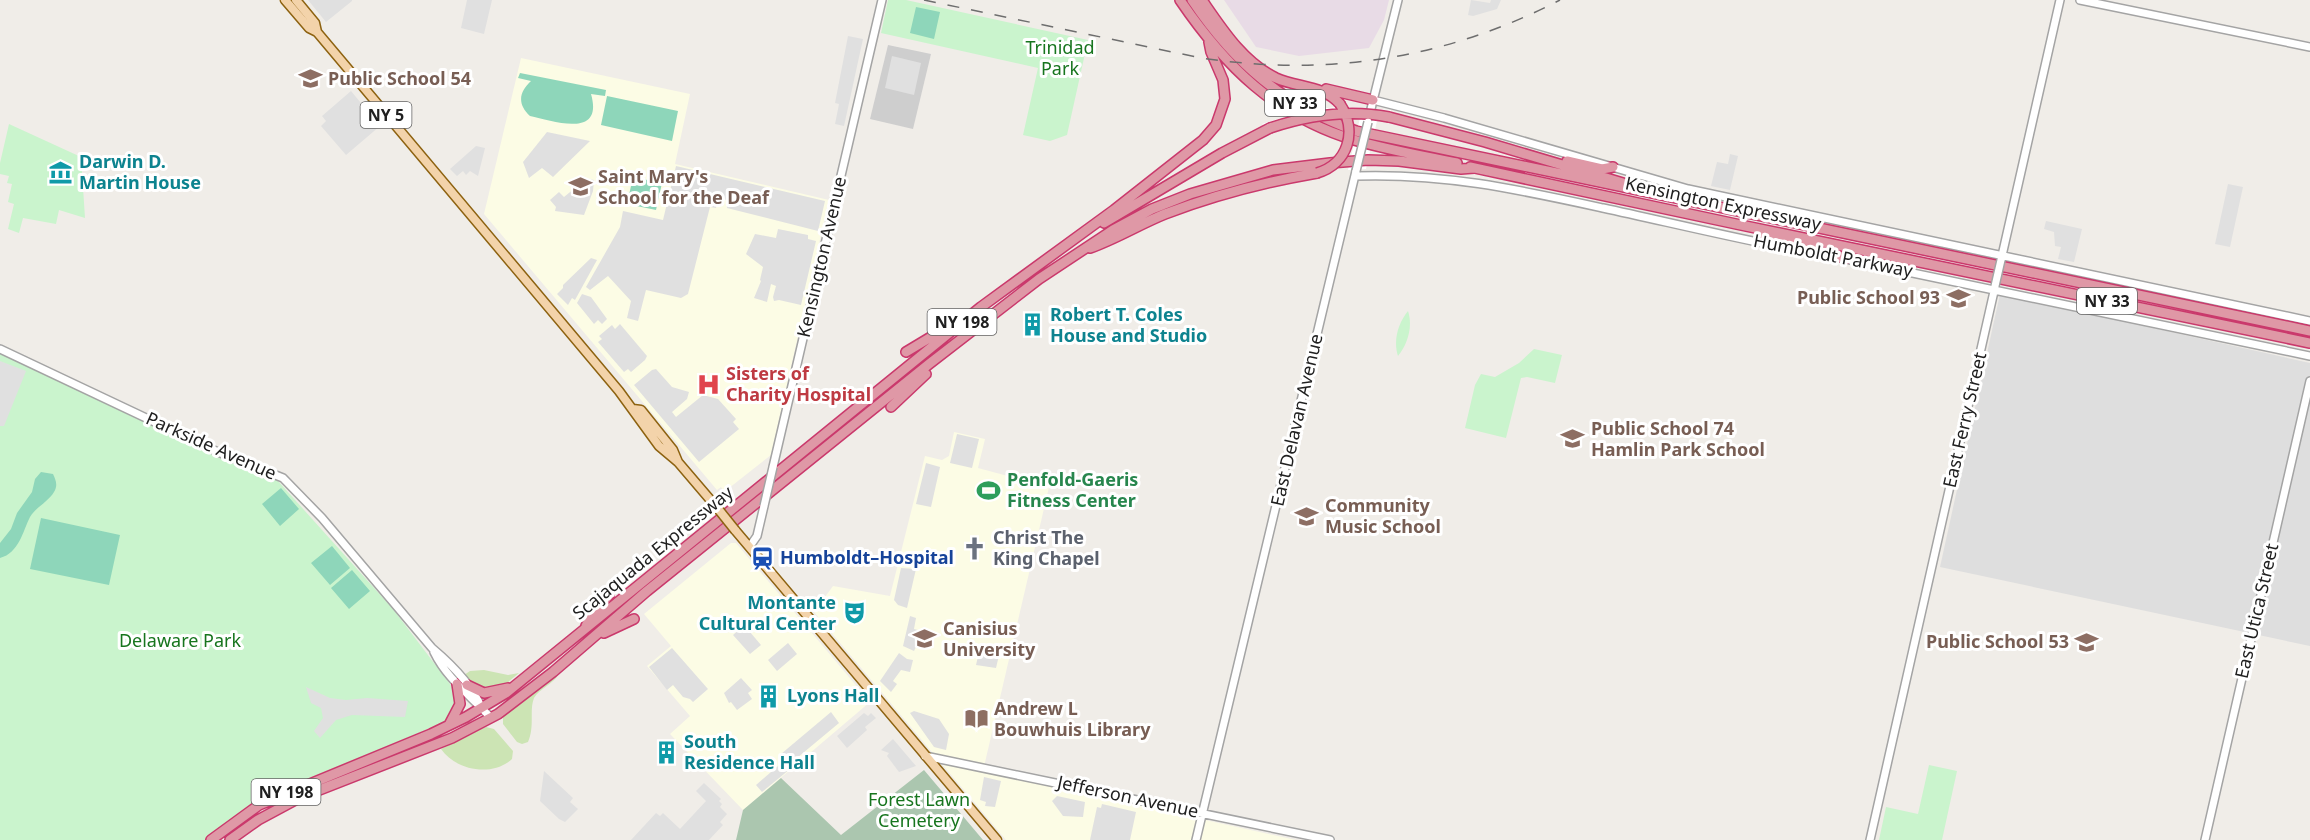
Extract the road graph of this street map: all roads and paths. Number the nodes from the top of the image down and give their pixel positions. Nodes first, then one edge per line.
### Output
1 (285, 0) edge
2 (296, 0) edge
3 (882, 0) edge
4 (1180, 0) edge
5 (1192, 0) edge
6 (1202, 0) edge
7 (1398, 0) edge
8 (2060, 0) edge
9 (2080, 0) edge
10 (317, 32) junction
11 (1209, 42) junction
12 (2310, 47) edge
13 (1317, 89) junction
14 (1373, 100) junction
15 (1506, 148) junction
16 (1613, 167) junction
17 (1474, 168) junction
18 (1355, 174) junction
19 (1639, 191) junction
20 (1736, 224) junction
21 (1081, 234) junction
22 (1083, 251) junction
23 (1846, 258) junction
24 (2001, 258) junction
25 (1995, 288) junction
26 (981, 307) junction
27 (2310, 321) edge
28 (2310, 332) edge
29 (2310, 343) edge
30 (0, 349) edge
31 (906, 352) dead end
32 (2310, 356) edge
33 (941, 357) junction
34 (2310, 381) edge
35 (891, 407) dead end
36 (750, 546) junction
37 (609, 595) dead end
38 (634, 619) dead end
39 (584, 631) junction
40 (596, 636) junction
41 (462, 684) junction
42 (516, 686) junction
43 (482, 709) junction
44 (490, 718) junction
45 (449, 725) junction
46 (926, 756) junction
47 (1202, 813) junction
48 (212, 840) edge
49 (230, 840) edge
50 (997, 840) edge
51 (1196, 840) edge
52 (1330, 840) edge
53 (1870, 840) edge
54 (2205, 840) edge

1 - 10 main road, NY 5
2 - 10 main road, NY 5
3 - 36 street, Kensington Avenue, bridge
4 - 11 highway, Kensington Expressway / NY 33
5 - 19 highway, Kensington Expressway / NY 33
6 - 13 highway
7 - 14 street, East Delavan Avenue
8 - 24 street, East Ferry Street
9 - 12 street
10 - 36 main road, NY 5, bridge
11 - 17 highway, Kensington Expressway / NY 33
11 - 21 highway
13 - 14 highway
13 - 22 highway, bridge
14 - 16 street, Humboldt Parkway
14 - 18 street, East Delavan Avenue, bridge
15 - 16 highway
15 - 19 highway
15 - 21 highway, bridge
16 - 24 street, Humboldt Parkway
17 - 20 highway, Kensington Expressway / NY 33
17 - 22 highway
18 - 23 street, Humboldt Parkway
18 - 47 street, East Delavan Avenue
19 - 28 highway, Kensington Expressway / NY 33
20 - 23 highway
20 - 29 highway, Kensington Expressway / NY 33
21 - 26 highway, Scajaquada Expressway / NY 198
22 - 33 highway, Scajaquada Expressway / NY 198
23 - 25 street, Humboldt Parkway
24 - 25 street, East Ferry Street, bridge
24 - 27 street, Humboldt Parkway
25 - 32 street, Humboldt Parkway
25 - 53 street, East Ferry Street
26 - 31 highway
26 - 39 highway, Scajaquada Expressway / NY 198
30 - 41 street, Parkside Avenue
33 - 35 highway
33 - 40 highway, Scajaquada Expressway / NY 198
34 - 54 street, East Utica Street
36 - 46 main road, NY 5
37 - 39 highway
38 - 40 highway
39 - 42 highway, Scajaquada Expressway / NY 198
40 - 44 highway, Scajaquada Expressway / NY 198
41 - 42 highway
41 - 43 street, Parkside Avenue
41 - 45 highway
42 - 43 highway, Scajaquada Expressway / NY 198
43 - 44 street, Parkside Avenue
43 - 45 highway, Scajaquada Expressway / NY 198
44 - 49 highway, Scajaquada Expressway / NY 198
45 - 48 highway, Scajaquada Expressway / NY 198
46 - 47 street, Jefferson Avenue
46 - 50 main road, NY 5
47 - 51 street, East Delavan Avenue
47 - 52 street, Jefferson Avenue

